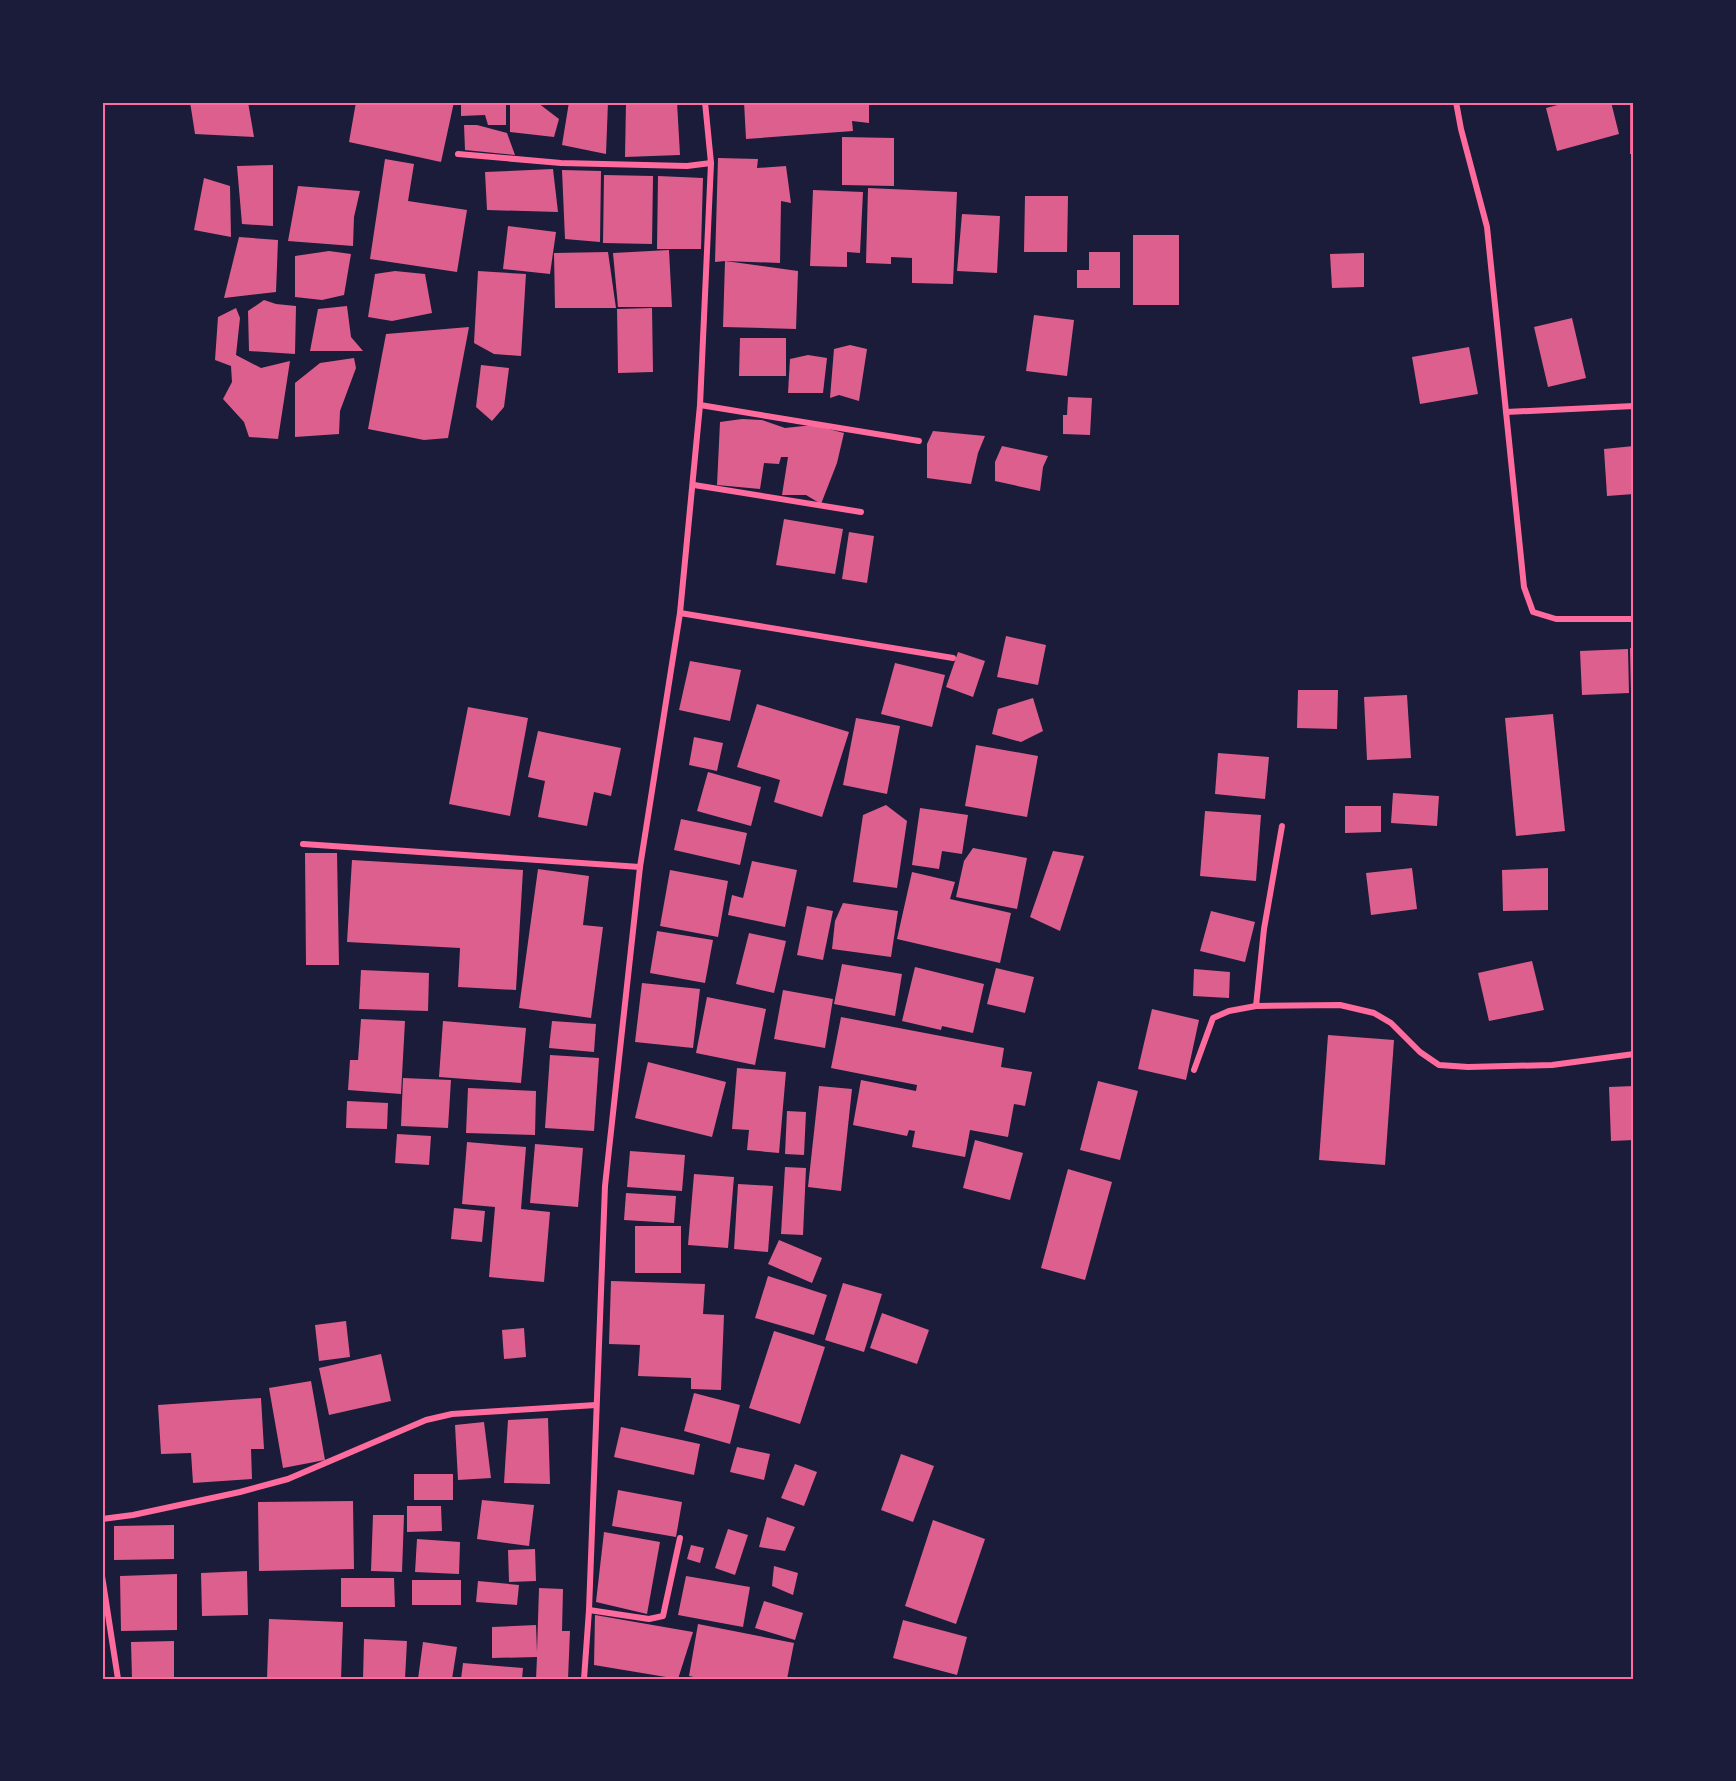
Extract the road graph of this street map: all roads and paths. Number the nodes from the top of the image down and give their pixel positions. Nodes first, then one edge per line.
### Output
1 (705, 102) edge
2 (1456, 102) edge
3 (458, 154) dead end
4 (711, 163) junction
5 (700, 405) junction
6 (1634, 406) edge
7 (1506, 412) junction
8 (919, 441) dead end
9 (693, 485) junction
10 (861, 512) dead end
11 (680, 613) junction
12 (1634, 619) edge
13 (954, 658) dead end
14 (1282, 826) dead end
15 (303, 844) dead end
16 (640, 867) junction
17 (1256, 1006) junction
18 (1634, 1054) edge
19 (1194, 1070) dead end
20 (596, 1406) junction
21 (102, 1519) edge
22 (680, 1538) dead end
23 (102, 1576) edge
24 (589, 1610) junction
25 (117, 1679) edge
26 (584, 1679) edge

1 - 4 street
2 - 7 street
3 - 4 street
4 - 5 street
5 - 8 street
5 - 9 street
6 - 7 street
7 - 12 street
9 - 10 street
9 - 11 street
11 - 13 street
11 - 16 street
14 - 17 street
15 - 16 street
16 - 20 street
17 - 18 street
17 - 19 street
20 - 21 street
20 - 24 street
22 - 24 street
23 - 25 street
24 - 26 street

